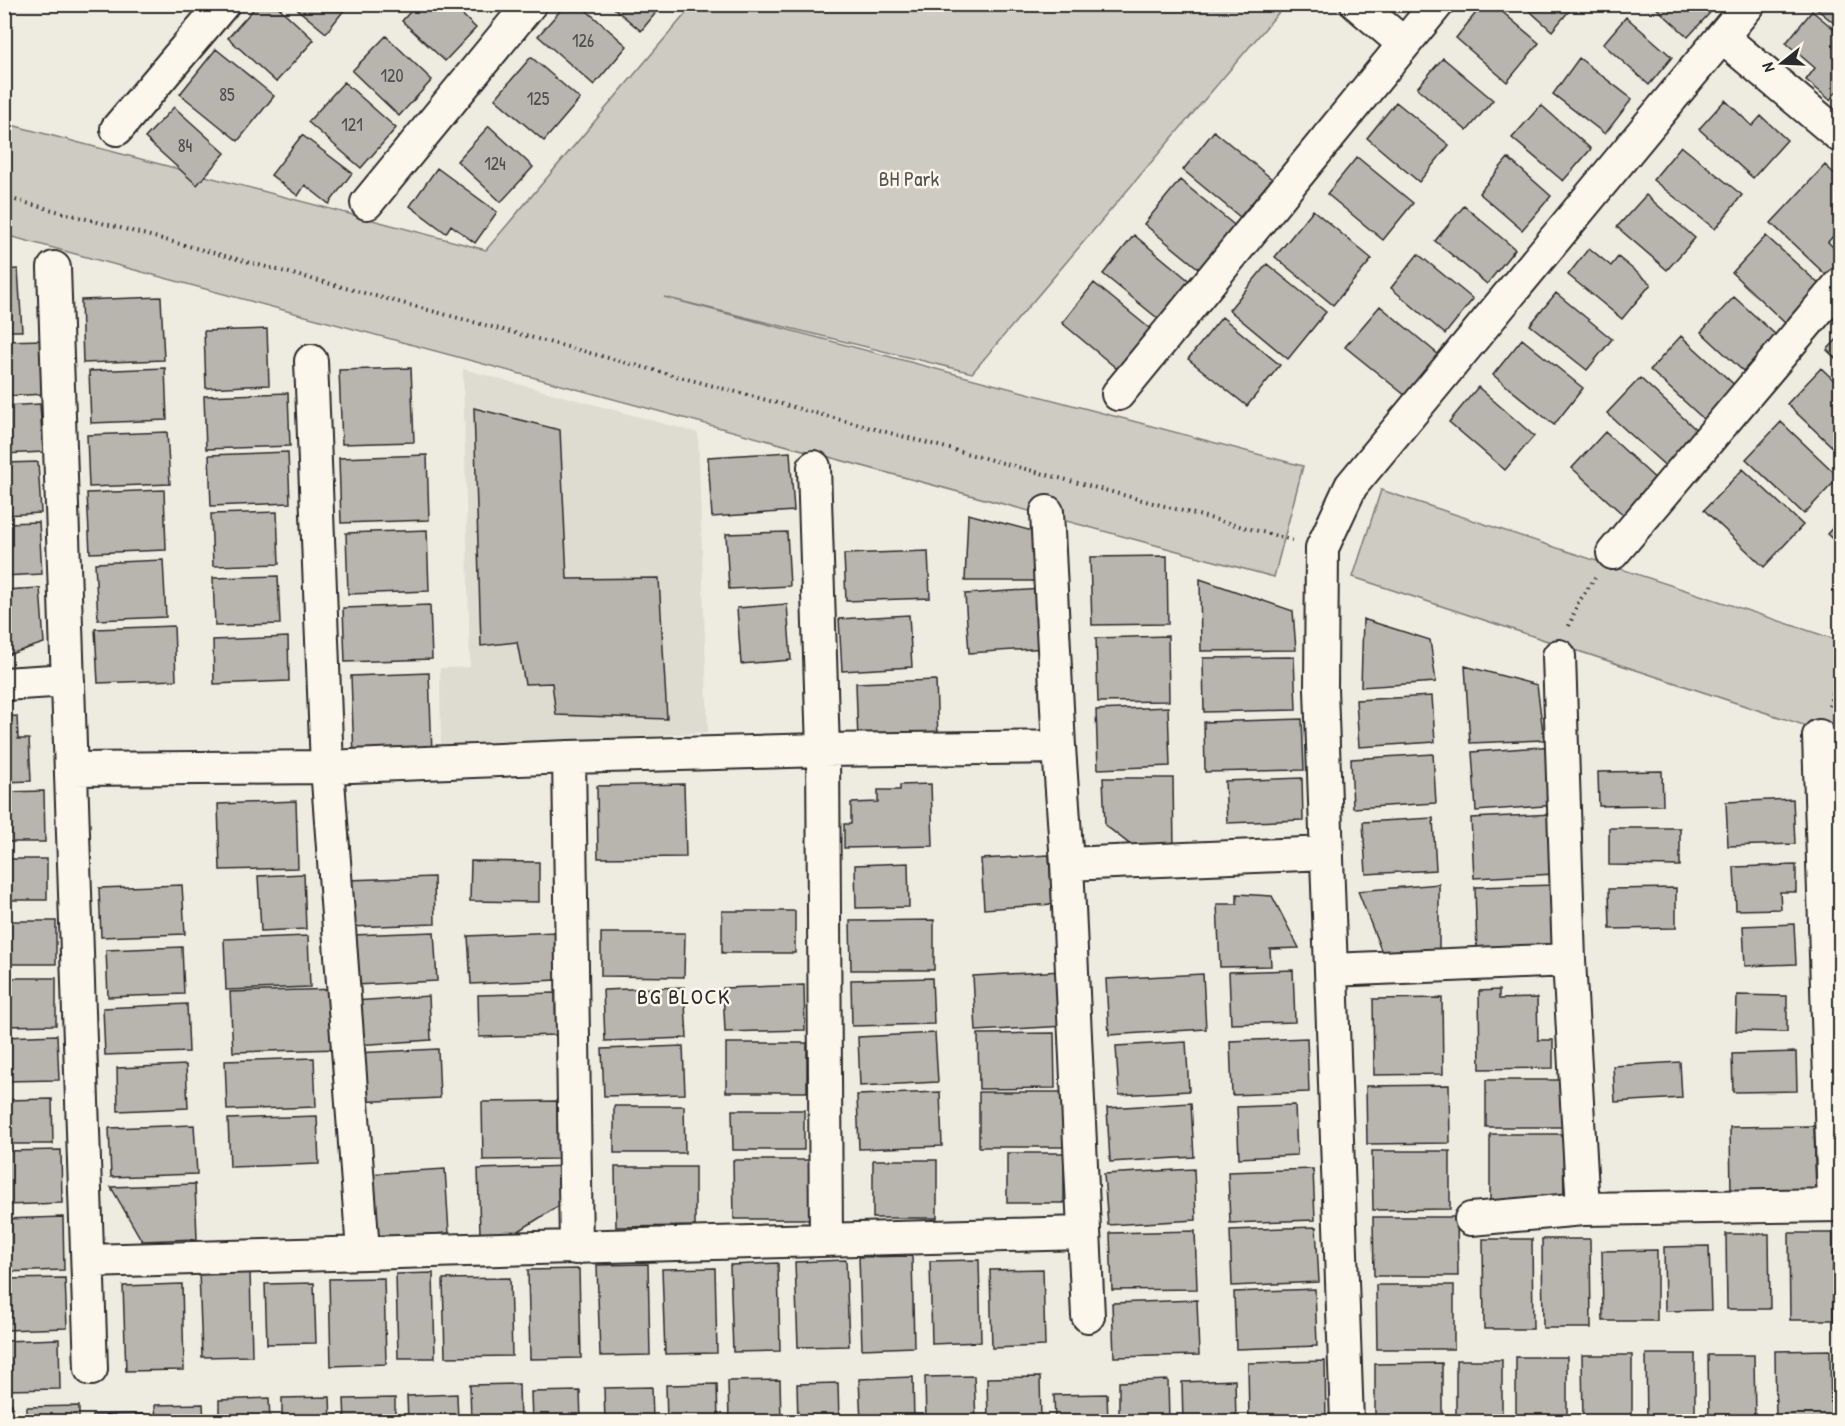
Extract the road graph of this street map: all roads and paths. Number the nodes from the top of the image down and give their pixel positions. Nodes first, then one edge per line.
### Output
1 (223, 4) edge
2 (530, 4) edge
3 (1357, 4) edge
4 (1437, 4) edge
5 (1749, 4) edge
6 (1722, 37) junction
7 (1404, 44) junction
8 (117, 129) dead end
9 (1840, 136) edge
10 (4, 197) edge
11 (367, 203) dead end
12 (54, 268) dead end
13 (1840, 284) edge
14 (310, 361) dead end
15 (1118, 394) dead end
16 (814, 467) dead end
17 (1047, 512) dead end
18 (1322, 548) junction
19 (1613, 553) joint
20 (1559, 656) joint
21 (1840, 670) edge
22 (68, 680) junction
23 (4, 684) edge
24 (1819, 736) joint
25 (1059, 747) junction
26 (823, 750) junction
27 (569, 757) junction
28 (327, 766) junction
29 (72, 769) junction
30 (1327, 853) junction
31 (1067, 864) junction
32 (1569, 960) junction
33 (1331, 970) junction
34 (1837, 1205) edge
35 (1583, 1209) junction
36 (1471, 1219) dead end
37 (1084, 1233) junction
38 (826, 1240) junction
39 (576, 1248) junction
40 (363, 1251) junction
41 (88, 1261) junction
42 (1088, 1316) dead end
43 (91, 1369) dead end
44 (1347, 1422) edge

1 - 8 street
2 - 11 street
3 - 7 street
4 - 7 street
5 - 6 street
6 - 9 street
6 - 18 street
7 - 15 street
10 - 18 path
12 - 22 street
13 - 19 street
14 - 28 street
16 - 26 street
17 - 25 street
18 - 30 street
19 - 20 path
20 - 32 street
21 - 24 path
22 - 23 street
22 - 29 street
24 - 34 street
25 - 26 street
25 - 31 street
26 - 27 street
26 - 38 street
27 - 28 street
27 - 39 street
28 - 29 street
28 - 40 street
29 - 41 street
30 - 31 street
30 - 33 street
31 - 37 street
32 - 33 street
32 - 35 street
33 - 44 street
34 - 35 street
35 - 36 street
37 - 38 street
37 - 42 street
38 - 39 street
39 - 40 street
40 - 41 street
41 - 43 street

